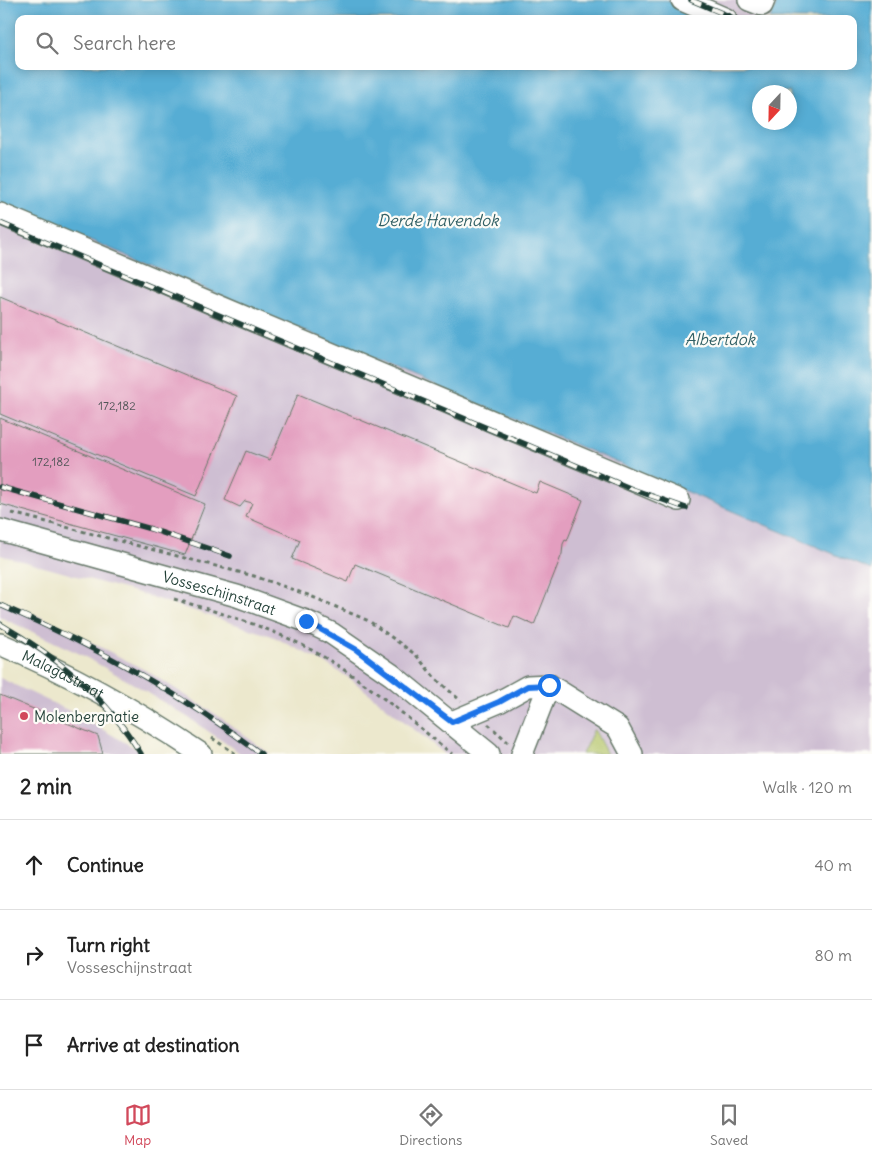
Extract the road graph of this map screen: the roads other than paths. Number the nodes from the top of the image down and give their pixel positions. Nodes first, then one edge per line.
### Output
1 (682, 0) edge
2 (749, 0) edge
3 (764, 0) edge
4 (717, 15) edge
5 (0, 214) edge
6 (679, 500) dead end
7 (0, 530) edge
8 (0, 644) edge
9 (549, 685) junction
10 (452, 722) junction
11 (201, 754) edge
12 (489, 754) edge
13 (522, 754) edge
14 (632, 754) edge

1 - 4 street
2 - 3 street
5 - 6 street
7 - 10 street, Vosseschijnstraat
8 - 11 street, Malagastraat
9 - 10 street
9 - 13 street
9 - 14 street
10 - 12 street, Vosseschijnstraat

